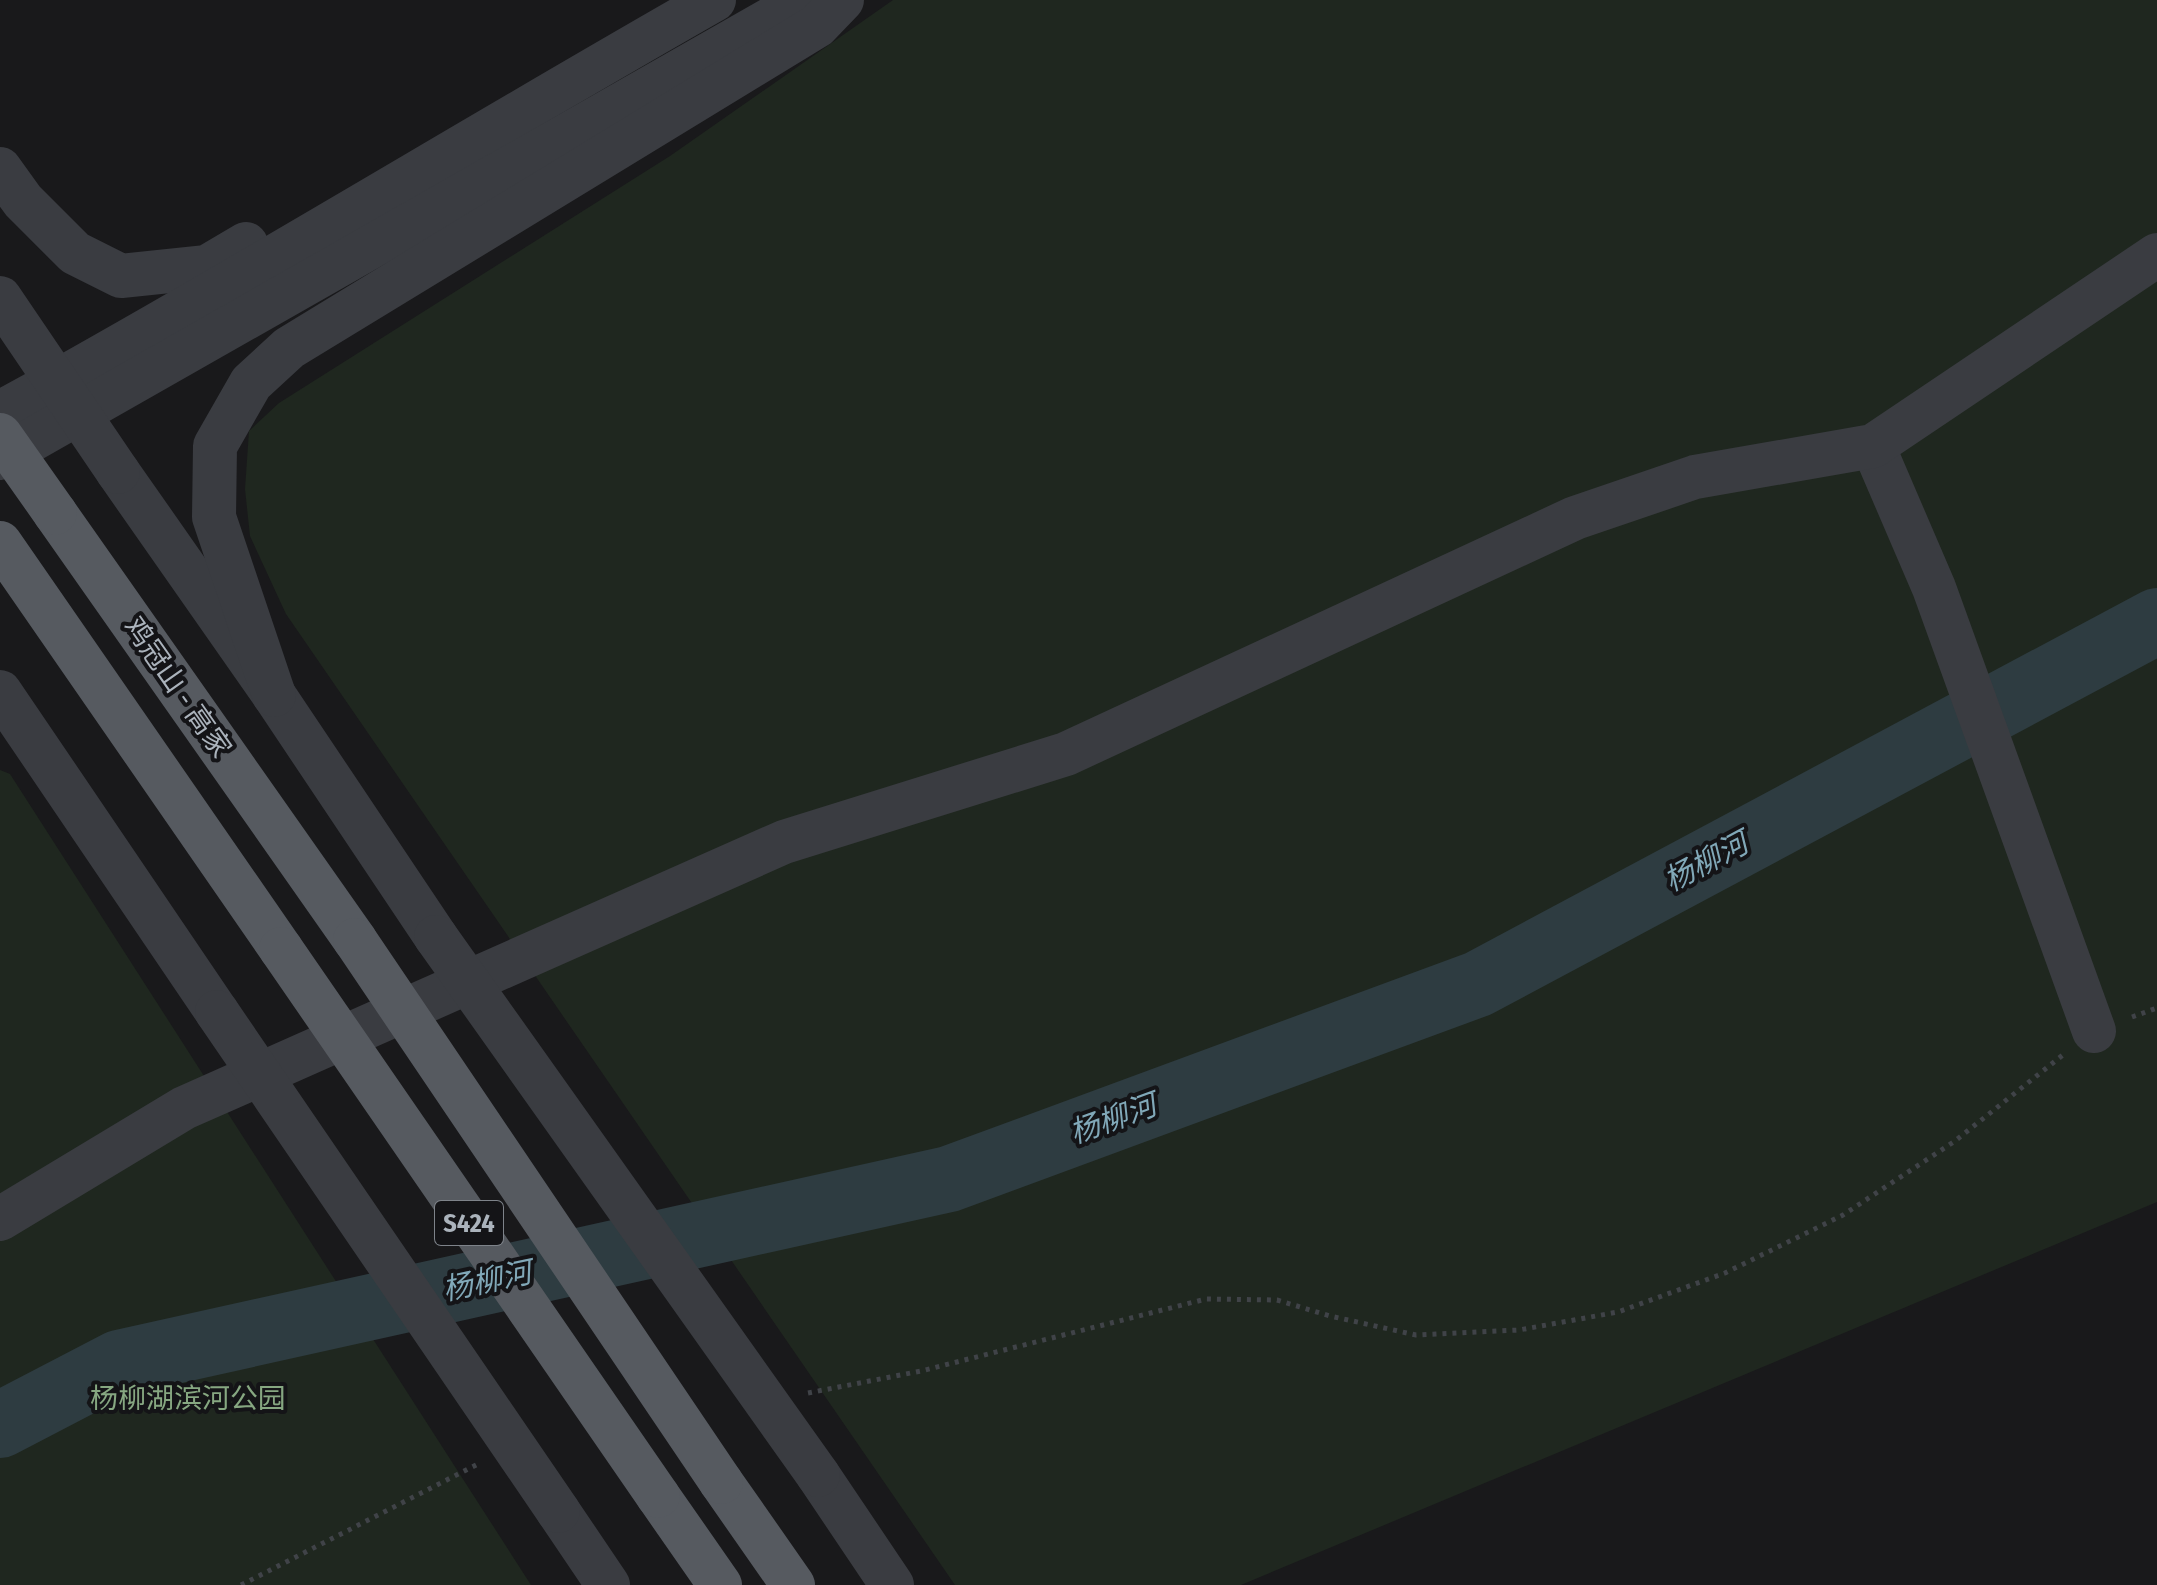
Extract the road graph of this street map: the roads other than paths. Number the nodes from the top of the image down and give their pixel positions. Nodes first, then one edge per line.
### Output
1 (714, 0) edge
2 (804, 0) edge
3 (842, 0) edge
4 (573, 81) junction
5 (0, 169) edge
6 (2157, 255) edge
7 (0, 298) edge
8 (0, 413) edge
9 (0, 435) edge
10 (1873, 446) junction
11 (0, 458) edge
12 (0, 543) edge
13 (0, 692) edge
14 (274, 695) junction
15 (0, 723) edge
16 (48, 763) junction
17 (2094, 1031) road end
18 (0, 1219) edge
19 (608, 1585) edge
20 (720, 1585) edge
21 (793, 1585) edge
22 (892, 1585) edge

1 - 4 street
2 - 11 street
3 - 14 street
4 - 5 street
4 - 8 street
6 - 10 street
7 - 14 street, bridge
9 - 21 main road, 鸡冠山 - 高家 / S424, bridge
10 - 17 street
10 - 18 street
12 - 20 main road, S424, bridge
13 - 16 street
14 - 22 street, bridge
15 - 16 street
16 - 19 street, bridge

